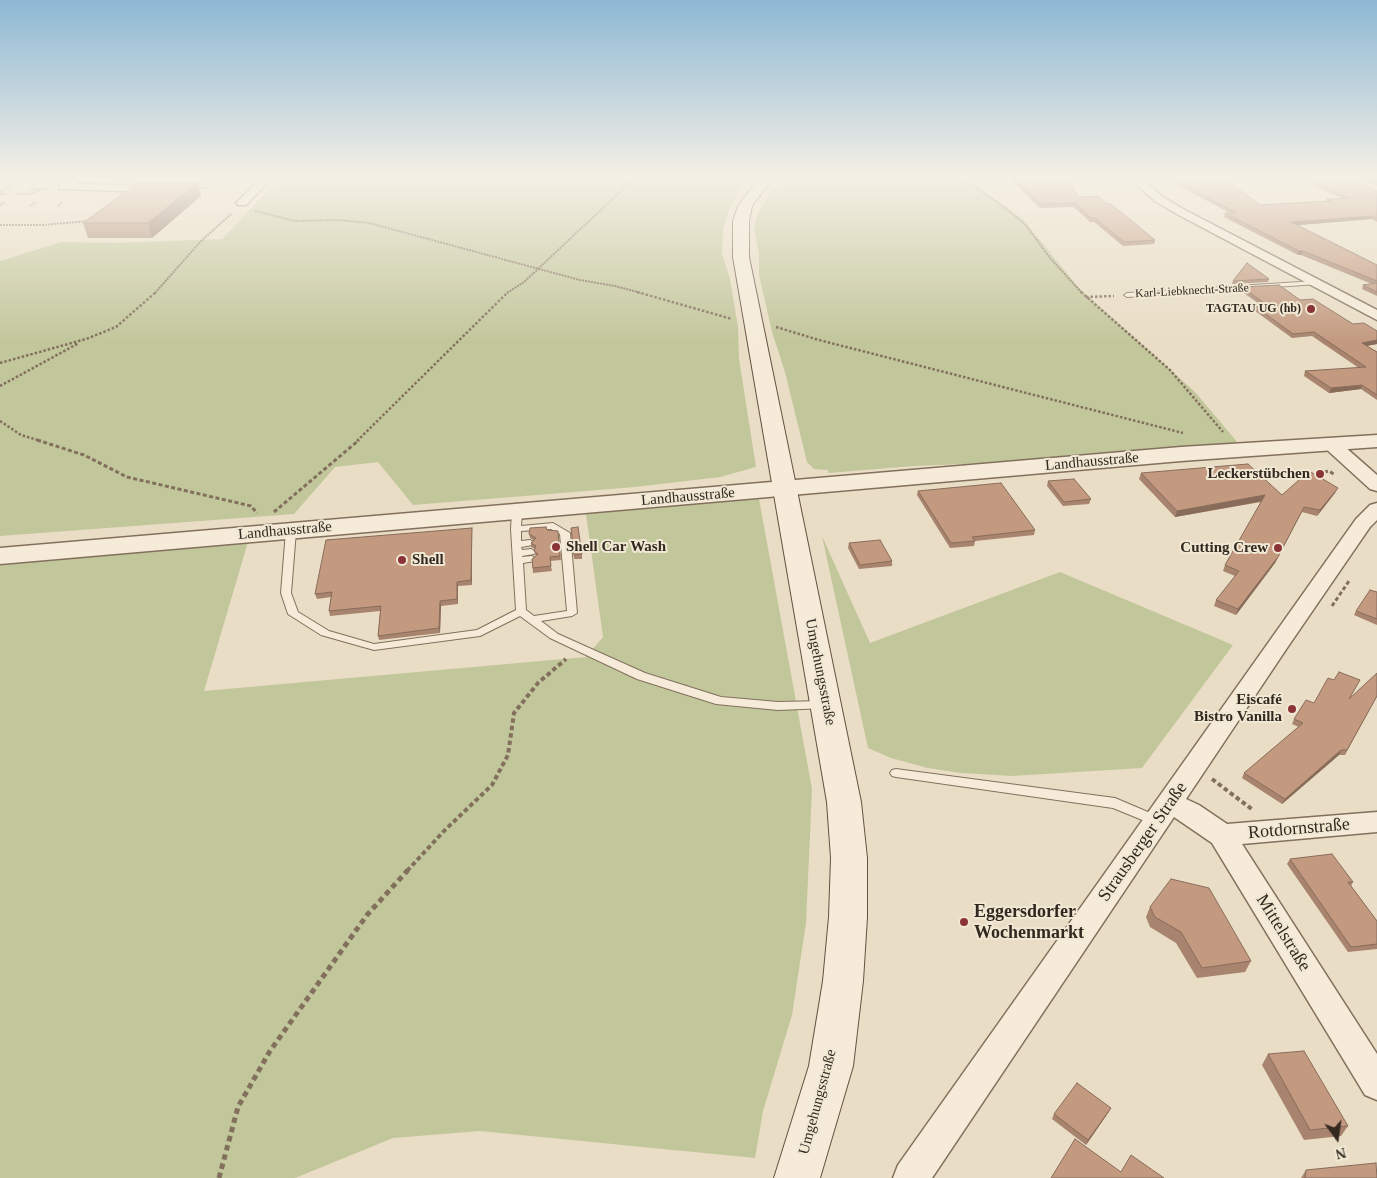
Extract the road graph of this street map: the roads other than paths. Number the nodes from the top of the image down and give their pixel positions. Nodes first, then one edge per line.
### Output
1 (740, 232) edge
2 (1219, 232) edge
3 (1316, 283) junction
4 (1128, 295) road end
5 (1377, 316) edge
6 (1377, 441) edge
7 (1331, 444) junction
8 (1377, 485) edge
9 (784, 488) junction
10 (1377, 509) edge
11 (517, 521) junction
12 (291, 531) junction
13 (516, 553) junction
14 (0, 556) edge
15 (521, 611) junction
16 (532, 619) junction
17 (826, 705) junction
18 (896, 773) dead end
19 (1164, 812) junction
20 (1377, 822) edge
21 (1222, 835) junction
22 (1377, 1084) edge
23 (797, 1177) edge
24 (911, 1178) edge

1 - 9 main road, Umgehungsstraße
2 - 3 street
3 - 4 lane, Karl-Liebknecht-Straße
3 - 5 street
6 - 7 street, Landhausstraße
7 - 8 street
7 - 9 street, Landhausstraße
9 - 11 street, Landhausstraße
9 - 17 main road, Umgehungsstraße
10 - 19 street, Strausberger Straße
11 - 12 street, Landhausstraße
11 - 13 lane
11 - 16 lane
12 - 14 street, Landhausstraße
12 - 15 lane
13 - 13 lane
13 - 15 lane
15 - 16 lane
16 - 17 lane
17 - 23 main road, Umgehungsstraße
18 - 19 lane
19 - 21 street, Mittelstraße
19 - 24 street, Strausberger Straße
20 - 21 street, Rotdornstraße
21 - 22 street, Mittelstraße

